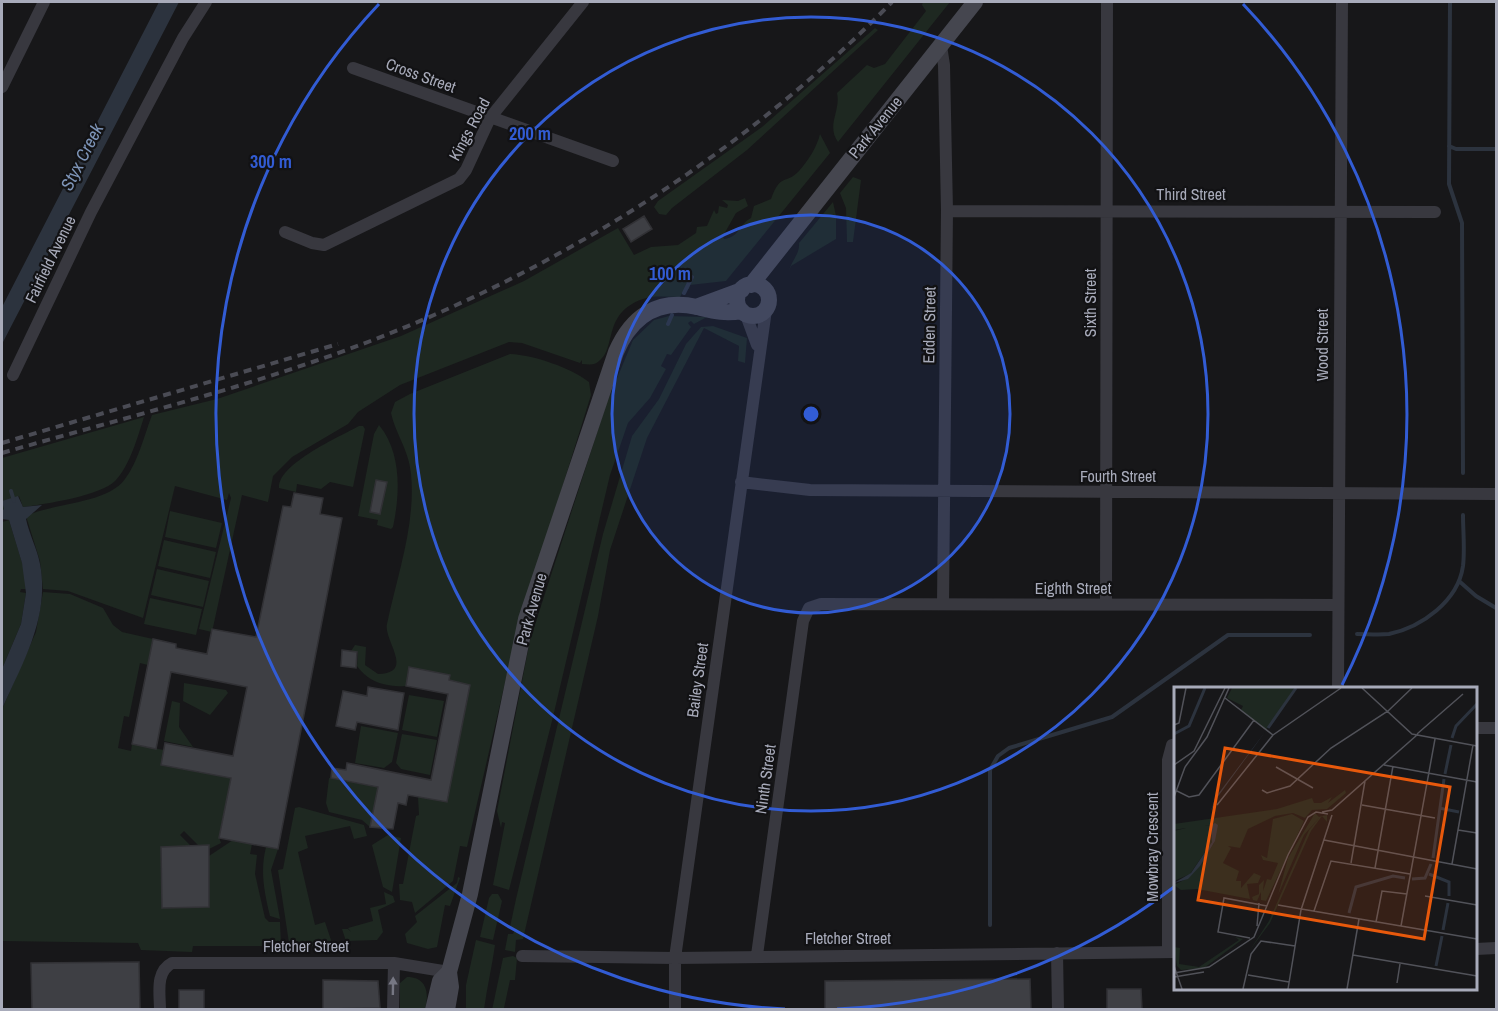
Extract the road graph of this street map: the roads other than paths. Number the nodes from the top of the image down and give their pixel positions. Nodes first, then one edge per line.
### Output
1 (44, 2) edge
2 (206, 2) edge
3 (583, 2) edge
4 (975, 2) edge
5 (1107, 2) edge
6 (1342, 2) edge
7 (941, 46) junction
8 (353, 68) dead end
9 (2, 87) edge
10 (490, 118) junction
11 (613, 161) dead end
12 (1106, 210) junction
13 (947, 211) junction
14 (1339, 211) junction
15 (1435, 212) dead end
16 (285, 232) dead end
17 (752, 288) junction
18 (696, 307) junction
19 (766, 310) junction
20 (744, 313) junction
21 (758, 355) junction
22 (13, 375) dead end
23 (741, 482) junction
24 (944, 491) junction
25 (1106, 493) junction
26 (1339, 493) junction
27 (1497, 494) edge
28 (943, 604) junction
29 (1106, 604) junction
30 (1338, 605) junction
31 (809, 608) joint
32 (1338, 687) edge
33 (1477, 728) edge
34 (1497, 728) edge
35 (1174, 744) edge
36 (1497, 948) edge
37 (1477, 949) edge
38 (1172, 952) edge
39 (1057, 953) junction
40 (757, 955) junction
41 (522, 956) dead end
42 (675, 958) junction
43 (394, 963) junction
44 (449, 972) junction
45 (160, 1010) edge
46 (393, 1010) edge
47 (433, 1010) edge
48 (447, 1010) edge
49 (675, 1010) edge
50 (1058, 1010) edge

1 - 9 street
2 - 22 street, Fairfield Avenue
3 - 10 street, Kings Road
4 - 7 main road, Park Avenue
5 - 12 street, Sixth Street
6 - 14 street, Wood Street
7 - 13 street, Edden Street
7 - 17 main road, Park Avenue
8 - 10 street, Cross Street
10 - 11 street, Cross Street
10 - 16 street, Kings Road
12 - 13 street, Third Street
12 - 14 street, Third Street
12 - 25 street, Sixth Street
13 - 24 street, Edden Street
14 - 15 street, Third Street
14 - 26 street, Wood Street
17 - 18 main road, Park Avenue
17 - 19 main road
17 - 20 main road
18 - 20 main road, Park Avenue
18 - 44 main road, Park Avenue
19 - 20 main road
19 - 21 street, Bailey Street
20 - 21 street, Bailey Street
21 - 23 street, Bailey Street
23 - 24 street, Fourth Street
23 - 42 street, Bailey Street
24 - 25 street, Fourth Street
24 - 28 street, Edden Street
25 - 26 street, Fourth Street
25 - 29 street, Sixth Street
26 - 27 street, Fourth Street
26 - 30 street, Wood Street
28 - 29 street, Eighth Street
28 - 31 street, Eighth Street
29 - 30 street, Eighth Street
30 - 32 street, Wood Street
31 - 40 street, Ninth Street
33 - 34 street
35 - 38 street, Mowbray Crescent
36 - 37 street
38 - 39 street, Fletcher Street
39 - 40 street, Fletcher Street
39 - 50 street
40 - 42 street, Fletcher Street
41 - 42 street, Fletcher Street
42 - 49 street, Bailey Street
43 - 44 street, Fletcher Street
43 - 45 street, Fletcher Street
46 -> 43 street
44 - 47 main road, Park Avenue
44 - 48 main road, Park Avenue

